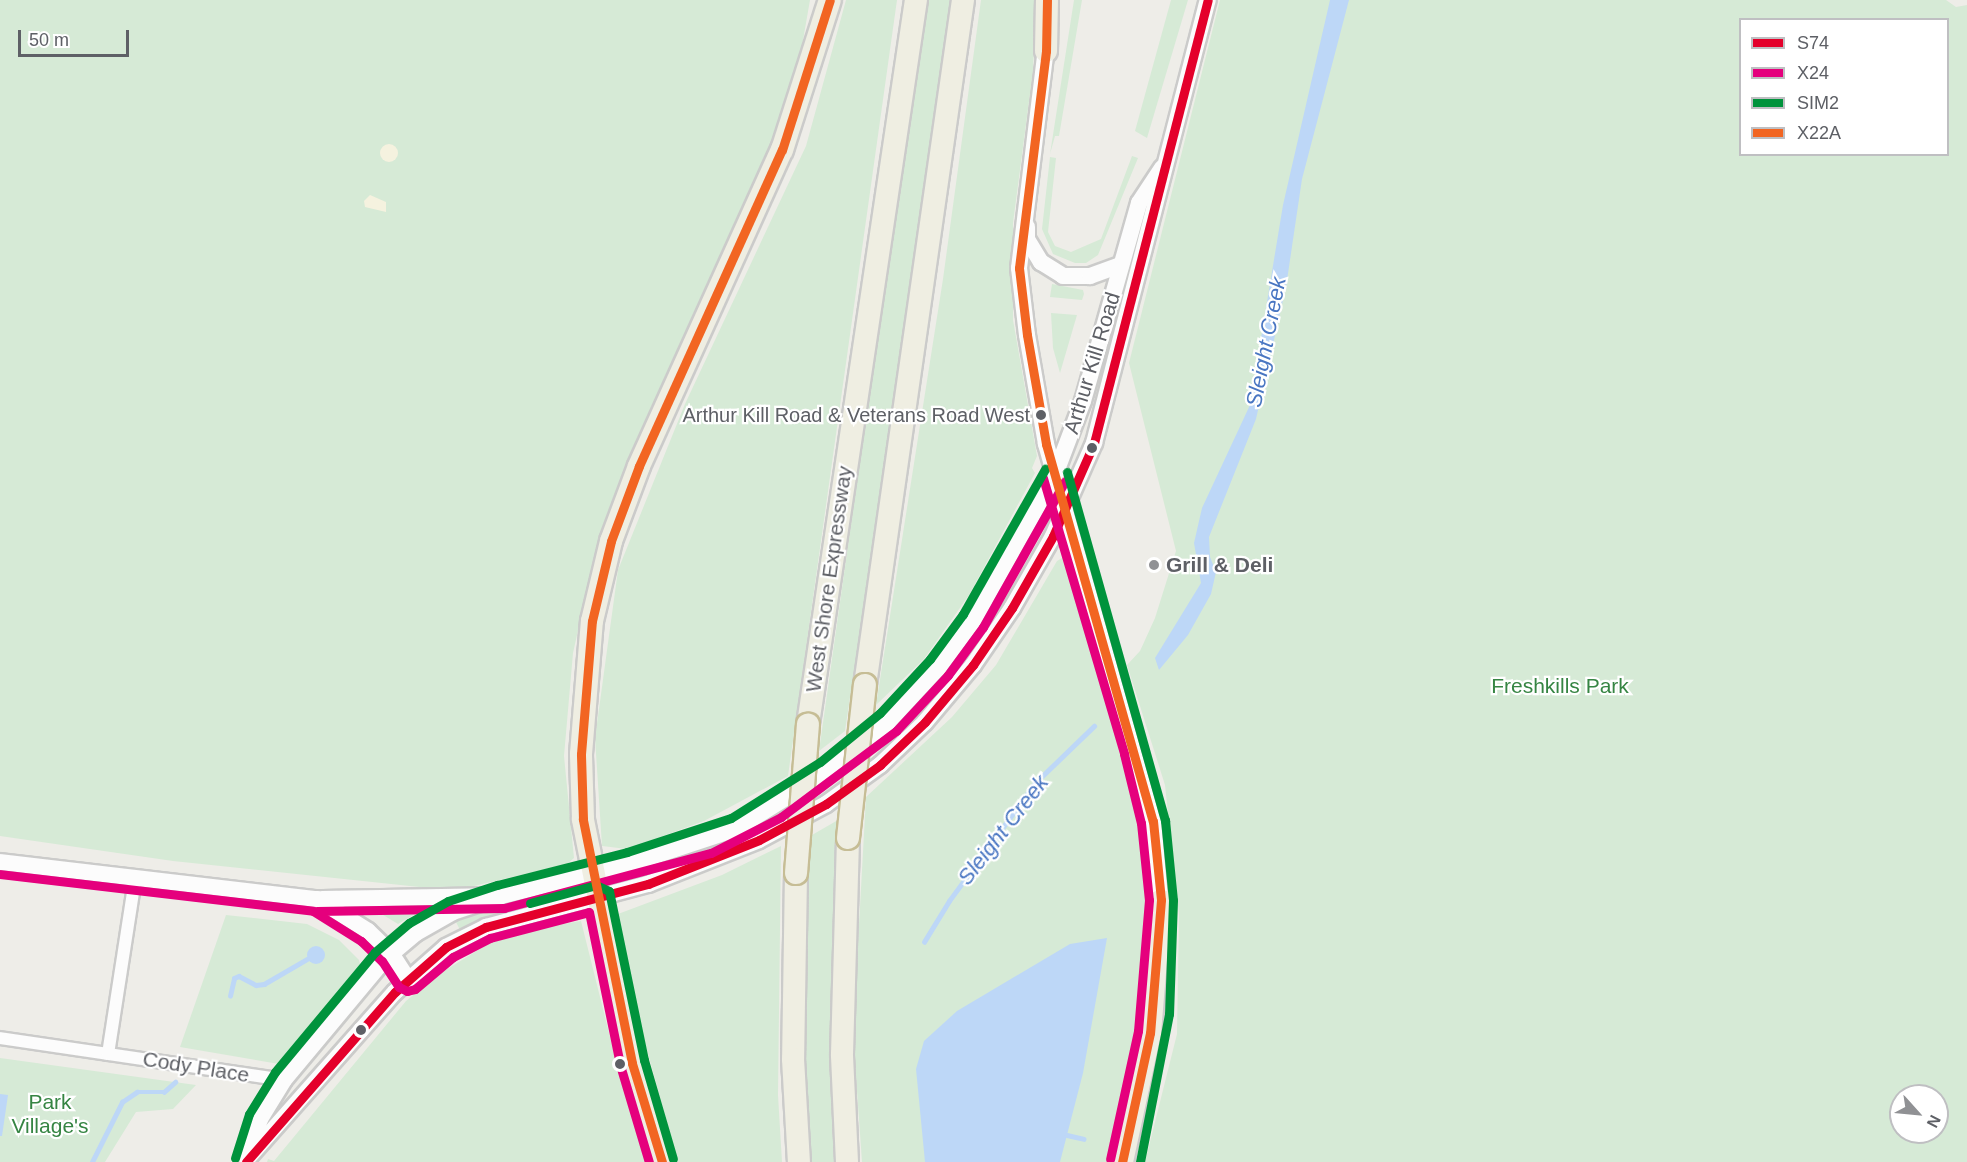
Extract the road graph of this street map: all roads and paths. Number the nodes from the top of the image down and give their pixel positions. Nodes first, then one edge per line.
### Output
1 (830, 0) edge
2 (916, 0) edge
3 (963, 0) edge
4 (1047, 0) edge
5 (1052, 0) edge
6 (1208, 0) edge
7 (1046, 51) junction
8 (1165, 165) junction
9 (1025, 197) junction
10 (1121, 265) junction
11 (1055, 475) junction
12 (1065, 510) junction
13 (0, 862) edge
14 (594, 873) junction
15 (135, 879) junction
16 (501, 896) junction
17 (598, 897) junction
18 (317, 899) junction
19 (1161, 900) junction
20 (391, 953) junction
21 (408, 979) junction
22 (0, 1038) edge
23 (108, 1054) junction
24 (284, 1080) junction
25 (247, 1161) edge
26 (662, 1162) edge
27 (799, 1162) edge
28 (847, 1162) edge
29 (1122, 1162) edge
30 (1128, 1162) edge

1 - 14 highway
2 - 27 highway, West Shore Expressway, bridge
3 - 28 highway, bridge
4 - 7 highway
5 - 7 street
6 - 8 street, Arthur Kill Road
7 - 9 street
8 - 10 street, Arthur Kill Road
8 - 12 street, Arthur Kill Road
9 - 10 street
9 - 11 street
10 - 11 street, Arthur Kill Road
11 - 12 street
11 - 14 street, Arthur Kill Road
12 - 17 street, Arthur Kill Road
12 - 19 street
13 - 15 street
14 - 16 street, Arthur Kill Road
14 - 17 highway
15 - 18 street
15 - 23 street
16 - 18 street
16 - 20 street
17 - 21 street, Arthur Kill Road
17 - 26 highway
18 - 20 street
19 - 29 highway
19 - 30 street
20 - 21 street
20 - 24 street
21 - 25 street, Arthur Kill Road
22 - 23 street, Cody Place
23 - 24 street, Cody Place
24 - 25 street

